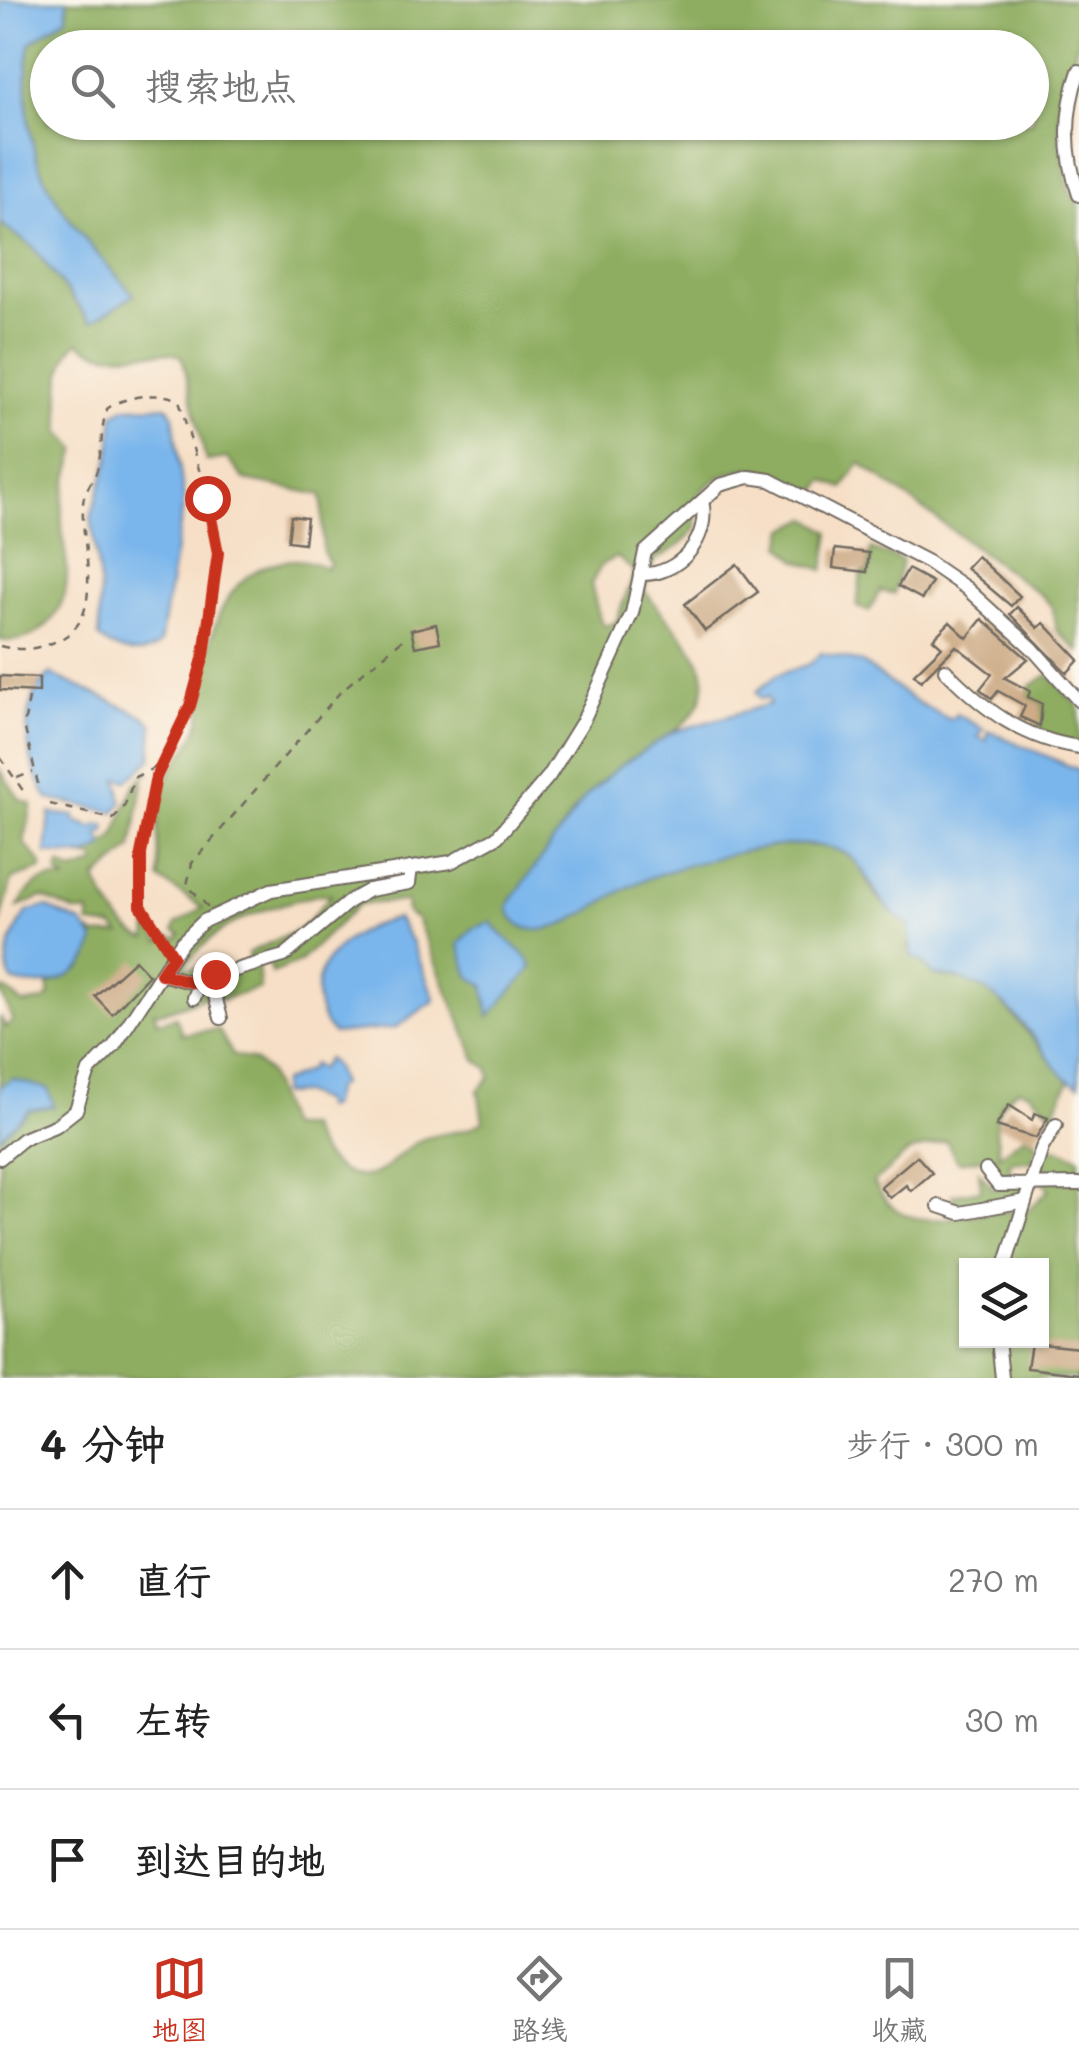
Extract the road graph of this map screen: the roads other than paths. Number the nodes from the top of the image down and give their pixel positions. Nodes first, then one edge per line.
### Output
1 (1079, 71) edge
2 (1079, 195) edge
3 (702, 502) junction
4 (640, 574) junction
5 (944, 670) dead end
6 (1079, 701) edge
7 (1079, 747) edge
8 (411, 868) junction
9 (223, 972) junction
10 (161, 974) junction
11 (221, 1018) dead end
12 (1056, 1126) dead end
13 (0, 1158) edge
14 (986, 1170) dead end
15 (1079, 1184) edge
16 (1029, 1191) junction
17 (939, 1206) dead end
18 (1008, 1258) edge
19 (999, 1348) edge
20 (1002, 1378) edge

1 - 2 street
3 - 4 street
3 - 4 street
3 - 6 street
4 - 8 street
5 - 7 street
8 - 9 street
8 - 10 street
9 - 10 street
9 - 11 street
10 - 13 street
12 - 16 street
14 - 16 street
15 - 16 street
16 - 17 street
16 - 18 street
19 - 20 street

